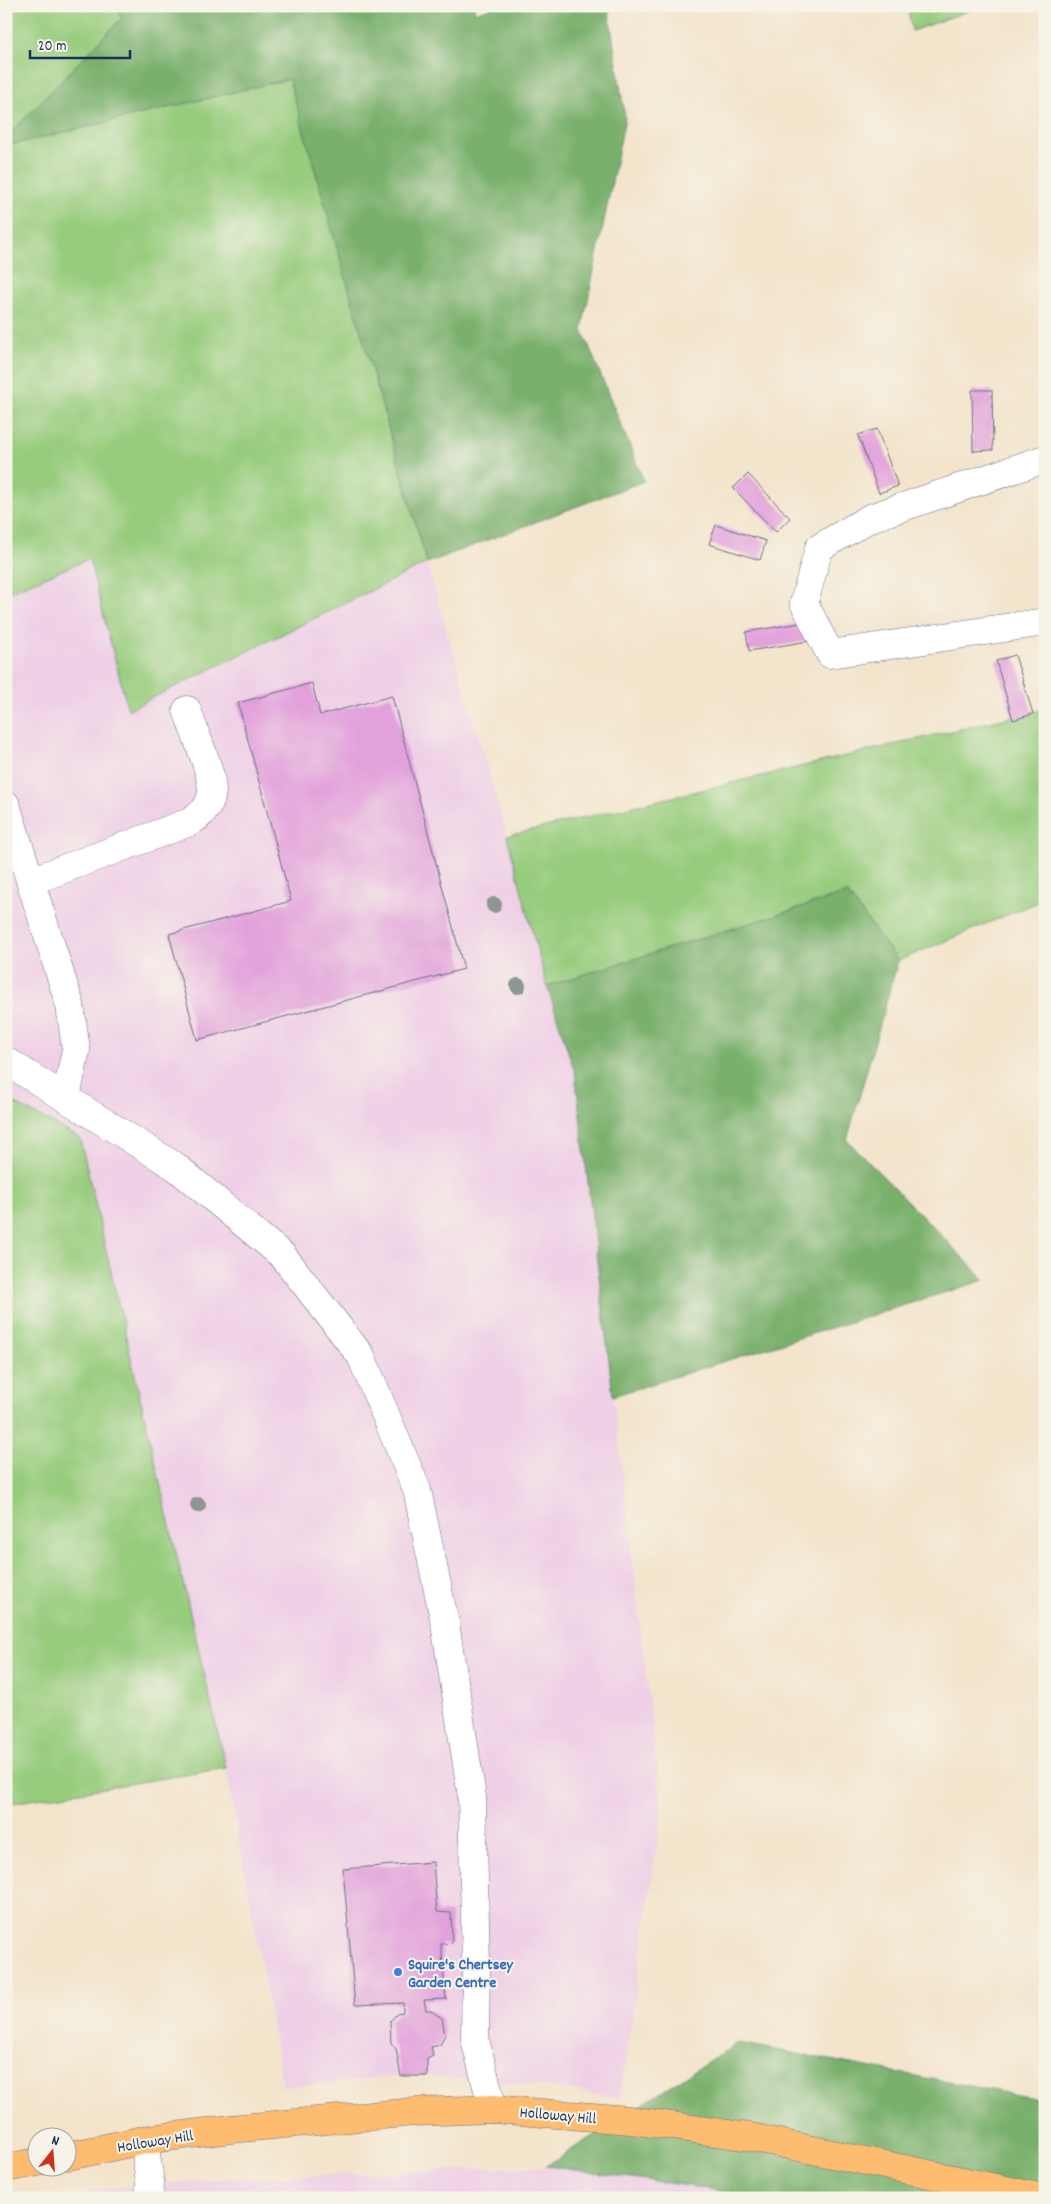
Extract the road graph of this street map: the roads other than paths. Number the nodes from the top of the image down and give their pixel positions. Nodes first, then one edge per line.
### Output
1 (1045, 459) edge
2 (1045, 622) edge
3 (187, 710) dead end
4 (6, 805) edge
5 (31, 881) junction
6 (6, 1061) edge
7 (66, 1097) junction
8 (493, 2109) junction
9 (144, 2140) junction
10 (78, 2154) edge
11 (28, 2164) edge
12 (6, 2168) edge
13 (148, 2198) edge
14 (1044, 2198) edge

1 - 2 street
3 - 5 street
4 - 5 street
5 - 7 street
6 - 7 street
7 - 8 street
8 - 9 main road, Holloway Hill
8 - 14 main road, Holloway Hill
9 - 10 main road, Holloway Hill
9 - 13 street
11 - 12 main road

